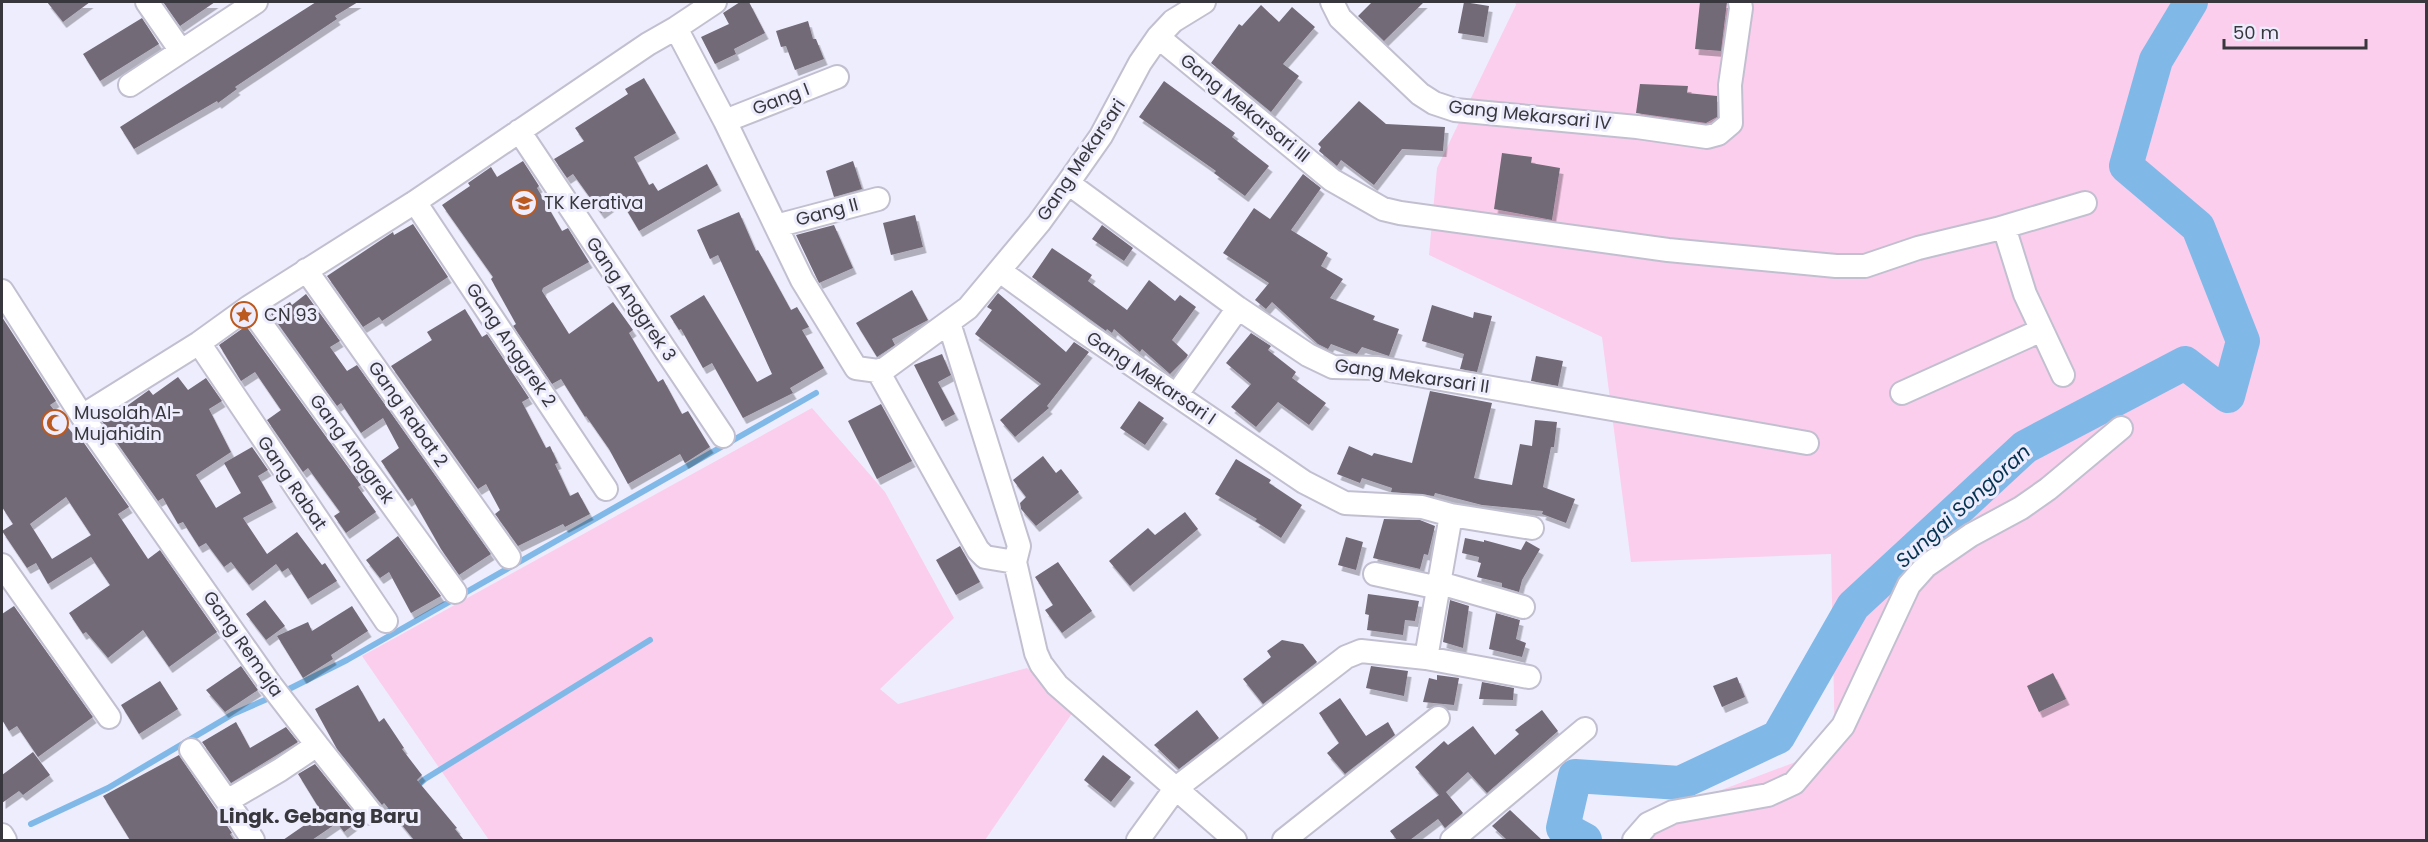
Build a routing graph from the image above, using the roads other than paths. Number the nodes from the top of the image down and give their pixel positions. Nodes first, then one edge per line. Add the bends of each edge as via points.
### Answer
1 (147, 2) edge
2 (256, 2) edge
3 (715, 2) edge
4 (1204, 2) edge
5 (1740, 2) edge
6 (1338, 3) edge
7 (676, 28) junction
8 (1158, 37) junction
9 (181, 51) junction
10 (837, 77) dead end
11 (130, 85) dead end
12 (725, 121) junction
13 (519, 131) junction
14 (1068, 183) junction
15 (879, 199) dead end
16 (415, 202) junction
17 (2085, 203) dead end
18 (776, 226) junction
19 (2004, 227) junction
20 (306, 270) junction
21 (1000, 272) junction
22 (2, 291) edge
23 (249, 307) junction
24 (1238, 308) junction
25 (952, 321) junction
26 (2042, 330) junction
27 (199, 344) junction
28 (878, 371) junction
29 (2064, 375) dead end
30 (1902, 393) dead end
31 (1177, 394) junction
32 (82, 416) junction
33 (2121, 428) dead end
34 (723, 436) dead end
35 (1807, 443) dead end
36 (606, 489) dead end
37 (1451, 515) junction
38 (1532, 528) dead end
39 (509, 557) dead end
40 (1015, 562) junction
41 (2, 565) edge
42 (1375, 574) dead end
43 (1439, 586) junction
44 (455, 592) dead end
45 (1523, 607) dead end
46 (386, 621) dead end
47 (1426, 658) junction
48 (1529, 677) dead end
49 (109, 717) dead end
50 (1438, 718) dead end
51 (1585, 729) dead end
52 (317, 745) junction
53 (191, 750) dead end
54 (1174, 789) junction
55 (227, 801) junction
56 (370, 813) dead end
57 (2, 835) edge
58 (5, 840) edge
59 (253, 840) edge
60 (1138, 840) edge
61 (1235, 840) edge
62 (1284, 840) edge
63 (1452, 840) edge
64 (1635, 840) edge

1 - 9 street
2 - 9 street
3 - 7 street
4 - 8 street, Gang Mekarsari via 1173,21
5 - 6 street, Gang Mekarsari IV via 1730,85 1731,123 1707,138 1637,126 1455,110 1434,103 1340,18
7 - 12 street
7 - 13 street
8 - 14 street, Gang Mekarsari via 1101,136
8 - 19 street, Gang Mekarsari III via 1332,180 1383,209 1400,213 1668,250 1836,266 1865,266 1918,248
9 - 11 street
10 - 12 street, Gang I
12 - 18 street
13 - 16 street
13 - 34 street, Gang Anggrek 3
14 - 21 street, Gang Mekarsari
14 - 24 street, Gang Mekarsari II
15 - 18 street, Gang II
16 - 20 street
16 - 36 street, Gang Anggrek 2
17 - 19 street, Gang Mekarsari III
18 - 28 street via 802,280 847,356 856,368
19 - 26 street via 2025,294
20 - 23 street
20 - 39 street, Gang Rabat 2
21 - 25 street, Gang Mekarsari
21 - 31 street, Gang Mekarsari I
22 - 32 street, Gang Remaja
23 - 27 street
23 - 44 street, Gang Anggrek
24 - 31 street
24 - 35 street, Gang Mekarsari II via 1308,355 1333,366 1378,368
25 - 28 street, Gang Mekarsari
25 - 40 street via 1019,546
26 - 29 street
26 - 30 street
27 - 32 street
27 - 46 street, Gang Rabat
28 - 40 street via 978,550 985,557
31 - 37 street, Gang Mekarsari I via 1304,482 1345,503 1422,507
32 - 52 street, Gang Remaja
33 - 64 street via 2048,489 1926,566 1909,585 1843,726 1794,783 1768,795 1673,812 1648,824
37 - 38 street, Gang Mekarsari I
37 - 43 street
40 - 54 street via 1036,653 1047,674
41 - 49 street
42 - 43 street
43 - 45 street
43 - 47 street
47 - 48 street
47 - 54 street via 1360,651 1346,657
50 - 62 street
51 - 63 street
52 - 55 street
52 - 56 street, Gang Remaja
53 - 55 street
54 - 60 street
54 - 61 street
55 - 59 street
57 - 58 street

